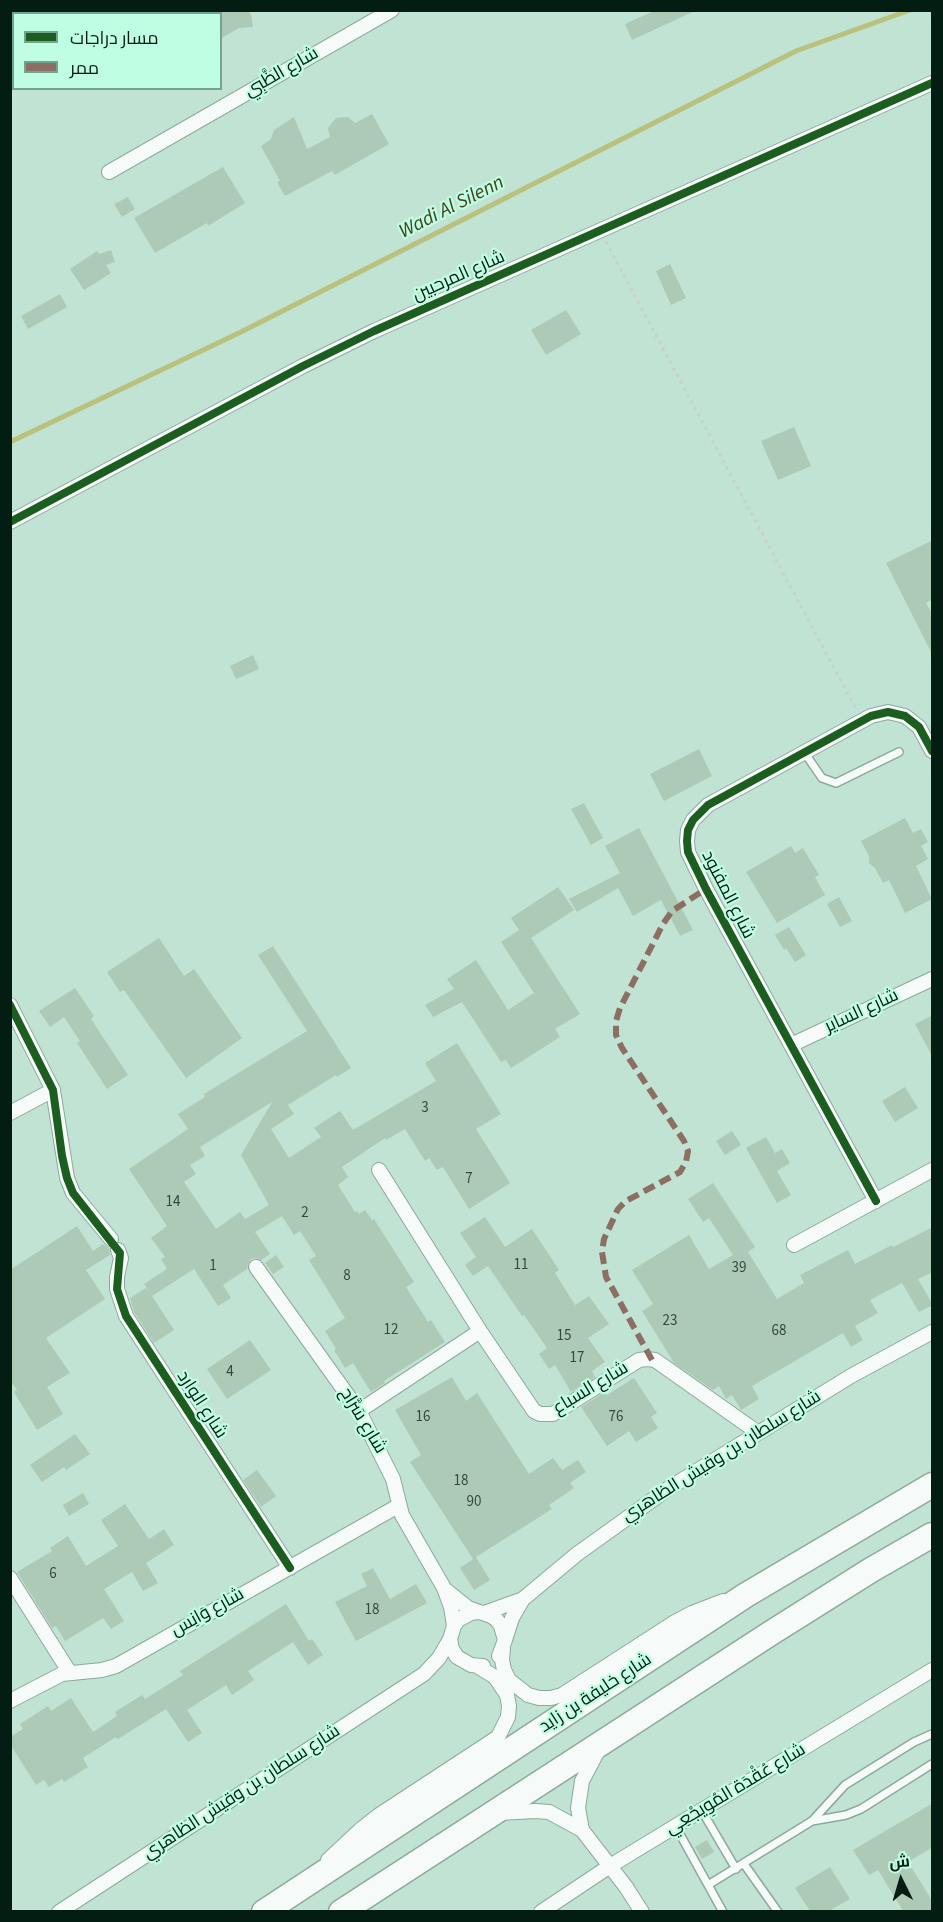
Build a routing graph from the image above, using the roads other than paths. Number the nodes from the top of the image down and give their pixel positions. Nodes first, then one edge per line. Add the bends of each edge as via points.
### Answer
1 (392, 10) edge
2 (933, 83) edge
3 (109, 172) dead end
4 (10, 522) edge
5 (933, 751) edge
6 (804, 752) junction
7 (899, 752) dead end
8 (933, 980) edge
9 (10, 1005) edge
10 (790, 1045) junction
11 (52, 1090) junction
12 (10, 1113) edge
13 (379, 1170) dead end
14 (933, 1170) edge
15 (876, 1201) junction
16 (794, 1245) dead end
17 (256, 1266) dead end
18 (480, 1331) junction
19 (933, 1332) edge
20 (359, 1411) junction
21 (758, 1432) junction
22 (933, 1485) edge
23 (398, 1506) junction
24 (933, 1535) edge
25 (290, 1568) junction
26 (10, 1578) edge
27 (444, 1588) junction
28 (746, 1595) junction
29 (523, 1599) junction
30 (481, 1612) junction
31 (452, 1633) junction
32 (504, 1644) junction
33 (471, 1665) junction
34 (933, 1670) edge
35 (70, 1673) junction
36 (424, 1674) junction
37 (10, 1701) edge
38 (933, 1734) edge
39 (603, 1741) junction
40 (933, 1764) edge
41 (702, 1811) junction
42 (491, 1813) junction
43 (813, 1821) junction
44 (676, 1827) junction
45 (582, 1830) junction
46 (744, 1864) junction
47 (610, 1866) junction
48 (735, 1869) junction
49 (310, 1882) junction
50 (708, 1885) junction
51 (59, 1911) edge
52 (264, 1911) edge
53 (341, 1911) edge
54 (541, 1911) edge
55 (642, 1911) edge
56 (723, 1911) edge
57 (778, 1911) edge

1 - 3 street, شارع الظَّبِي
2 - 4 street, شارع المرحبين via 374,331
5 - 6 street, شارع المفنود via 919,727 905,716 879,713
6 - 7 lane via 822,778 836,783
6 - 10 street, شارع المفنود via 708,805 693,820 687,841 688,852 706,889
8 - 10 street, شارع الساير
9 - 11 street
10 - 15 street, شارع المفنود
11 - 12 street
11 - 25 street, شارع الوارد via 73,1193 121,1258 117,1289 126,1316
13 - 18 street, شارع السباع
14 - 15 street
15 - 16 street
17 - 20 street, شارع سَرَّاح
18 - 20 street
18 - 21 street, شارع السباع via 530,1406 540,1414 553,1414 639,1360 647,1359 663,1365
19 - 21 street, شارع سلطان بن وقيش الظاهري
20 - 23 street, شارع سَرَّاح via 393,1479
21 - 29 street, شارع سلطان بن وقيش الظاهري via 638,1509
22 - 28 highway, شارع خليفة بن زايد
23 - 25 street, شارع وَانِس
23 - 27 street, شارع سَرَّاح
24 - 39 highway via 821,1601
25 - 35 street, شارع وَانِس via 116,1666
26 - 35 street
27 - 30 street, شارع سَرَّاح via 459,1602
27 - 31 street, شارع سَرَّاح via 451,1607
28 - 32 street via 692,1613 562,1695 551,1698 528,1695 509,1680 502,1660
28 - 49 highway, شارع خليفة بن زايد
29 - 30 street, شارع سلطان بن وقيش الظاهري
29 - 32 street, شارع سلطان بن وقيش الظاهري
30 - 31 street via 464,1616
30 - 32 street via 497,1620
31 - 33 street via 452,1649
31 - 36 street, شارع سلطان بن وقيش الظاهري via 439,1658
32 - 33 street via 493,1662
33 - 36 street, شارع سلطان بن وقيش الظاهري via 444,1667
33 - 49 street via 495,1677 507,1695 508,1717 498,1737 360,1830
34 - 41 street, شارع عُقْدَة المُوِيجْعِي
35 - 37 street, شارع وَانِس via 53,1677
36 - 51 street, شارع سلطان بن وقيش الظاهري
38 - 43 lane via 845,1785
39 - 42 highway
39 - 45 street via 582,1781 578,1808
40 - 43 lane via 861,1809
41 - 44 street, شارع عُقْدَة المُوِيجْعِي
41 - 48 lane
42 - 45 street via 549,1812
42 - 53 highway
43 - 46 lane
44 - 47 street, شارع عُقْدَة المُوِيجْعِي
44 - 50 lane
45 - 47 street
46 - 48 lane
46 - 57 lane
47 - 54 street, شارع عُقْدَة المُوِيجْعِي
47 - 55 street
48 - 50 lane
49 - 52 highway, شارع خليفة بن زايد
50 - 56 lane

